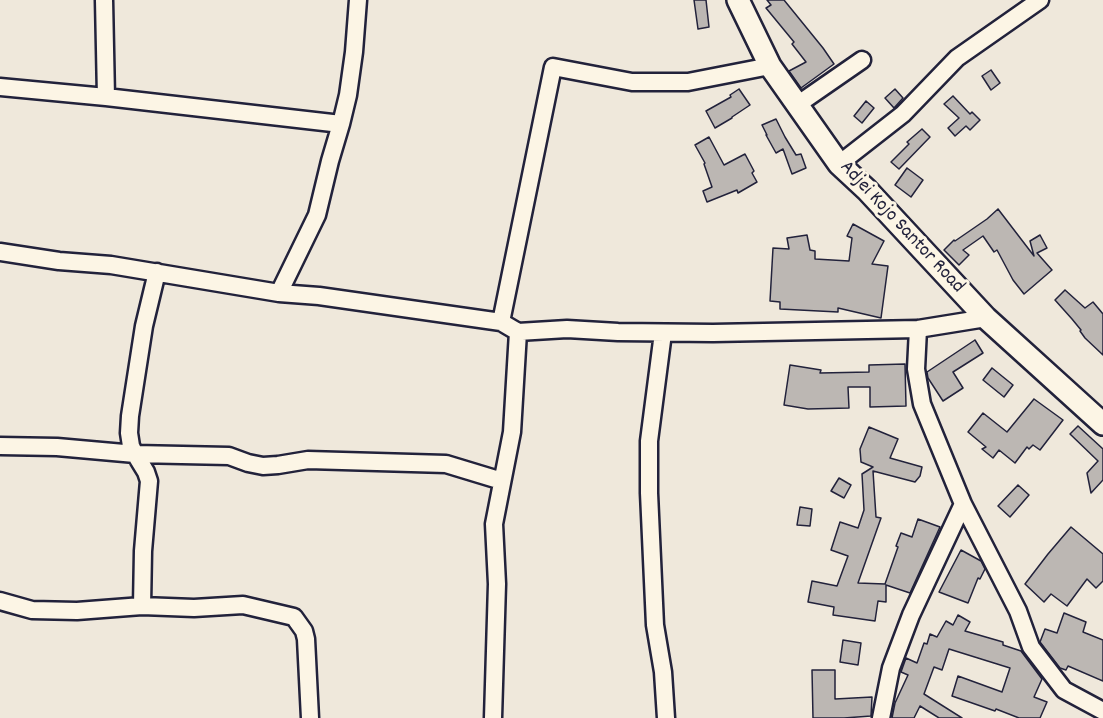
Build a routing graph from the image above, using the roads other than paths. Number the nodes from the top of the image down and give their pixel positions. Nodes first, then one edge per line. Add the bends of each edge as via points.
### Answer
1 (104, 0) edge
2 (358, 0) edge
3 (738, 0) edge
4 (1040, 0) edge
5 (862, 60) dead end
6 (770, 66) junction
7 (0, 87) edge
8 (106, 97) junction
9 (797, 105) junction
10 (341, 124) junction
11 (839, 164) junction
12 (0, 252) edge
13 (157, 272) junction
14 (279, 293) junction
15 (986, 318) junction
16 (501, 322) junction
17 (918, 329) junction
18 (518, 332) junction
19 (663, 333) junction
20 (1103, 424) edge
21 (0, 446) edge
22 (135, 454) junction
23 (502, 481) junction
24 (963, 504) junction
25 (0, 601) edge
26 (142, 606) junction
27 (1103, 711) edge
28 (310, 718) edge
29 (493, 718) edge
30 (666, 718) edge
31 (881, 718) edge

1 - 8 street
2 - 10 street via 354,52
3 - 6 street, Adjei Kojo Santor Road
4 - 11 street via 957,58 903,114
5 - 9 street
6 - 9 street, Adjei Kojo Santor Road
6 - 16 street via 688,82 632,82 554,67
7 - 8 street
8 - 10 street
9 - 11 street, Adjei Kojo Santor Road
10 - 14 street via 316,215
11 - 15 street, Adjei Kojo Santor Road
12 - 13 street
13 - 14 street
13 - 22 street via 130,416 129,434
14 - 16 street
15 - 17 street
15 - 20 street, Adjei Kojo Santor Road
16 - 18 street
17 - 19 street
17 - 24 street via 916,369 922,404
18 - 19 street via 567,329
18 - 23 street via 512,432
19 - 30 street via 649,441 649,493 655,625
21 - 22 street
22 - 23 street via 229,456 263,466 309,460 446,464
22 - 26 street via 149,482
23 - 29 street via 494,524 497,584
24 - 27 street via 1018,611 1031,647 1064,690
24 - 31 street via 907,626 891,668
25 - 26 street via 32,610
26 - 28 street via 243,605 294,617 306,639

